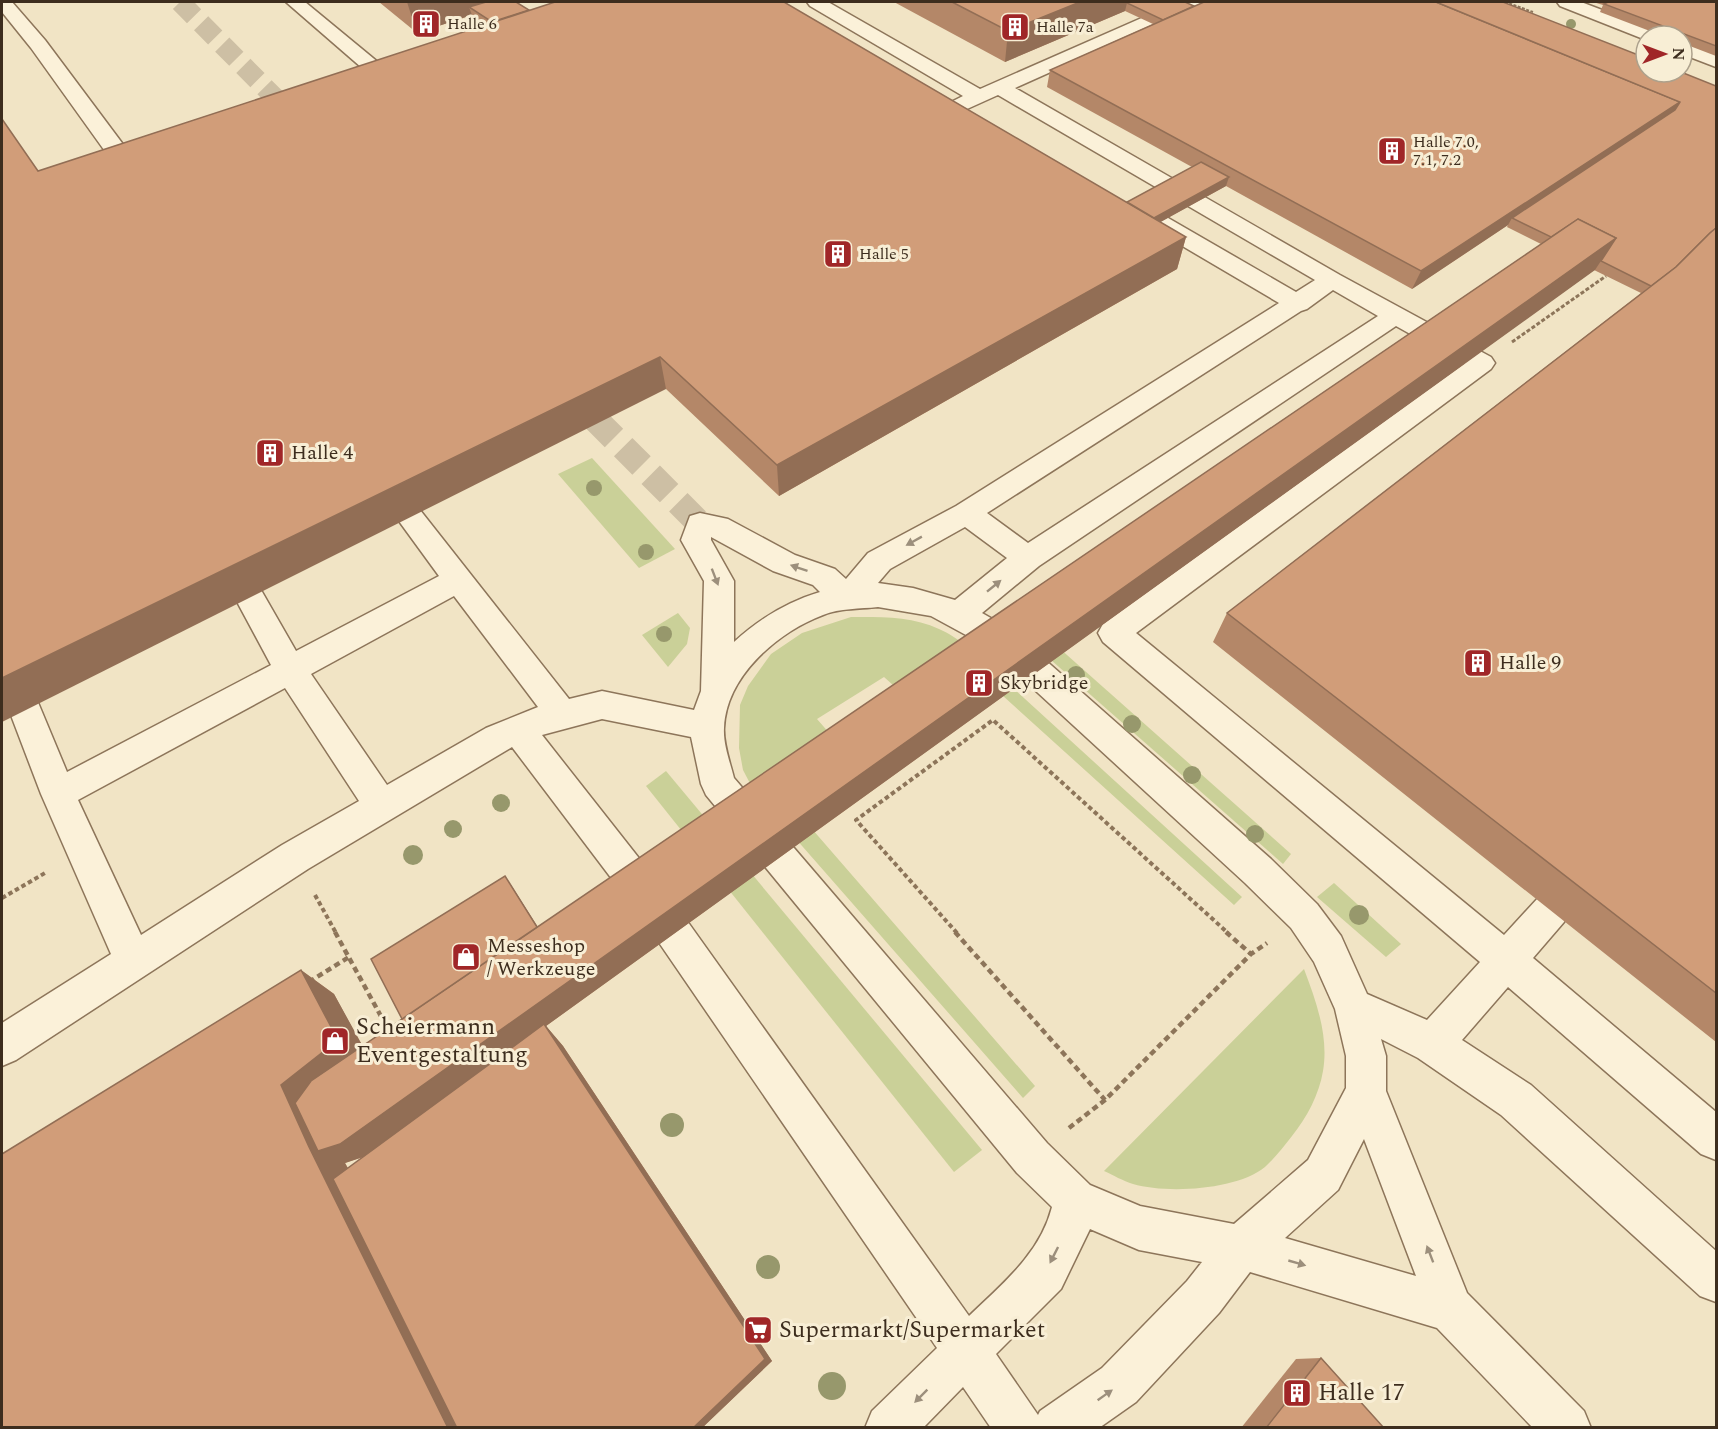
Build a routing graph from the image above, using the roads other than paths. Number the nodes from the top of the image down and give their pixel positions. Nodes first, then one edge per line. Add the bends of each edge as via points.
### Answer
1 (3, 2) edge
2 (295, 2) edge
3 (816, 2) edge
4 (1192, 2) edge
5 (1566, 2) edge
6 (1634, 29) edge
7 (1694, 52) edge
8 (421, 55) edge
9 (1716, 61) edge
10 (376, 70) junction
11 (355, 77) edge
12 (989, 93) junction
13 (981, 118) edge
14 (171, 139) edge
15 (1125, 203) edge
16 (1332, 280) junction
17 (1298, 304) junction
18 (1396, 315) junction
19 (966, 513) junction
20 (410, 517) edge
21 (1028, 558) junction
22 (458, 580) junction
23 (250, 598) edge
24 (847, 599) junction
25 (959, 614) junction
26 (290, 669) junction
27 (717, 691) junction
28 (25, 710) edge
29 (562, 714) junction
30 (706, 727) junction
31 (518, 730) junction
32 (58, 794) junction
33 (381, 806) junction
34 (1551, 910) edge
35 (1507, 960) junction
36 (134, 961) junction
37 (1354, 1009) junction
38 (1432, 1044) junction
39 (2, 1046) edge
40 (1366, 1090) junction
41 (1716, 1139) edge
42 (1075, 1200) junction
43 (1241, 1247) junction
44 (1716, 1280) edge
45 (1451, 1309) junction
46 (965, 1352) junction
47 (889, 1428) edge
48 (1020, 1428) edge
49 (1057, 1428) edge
50 (1567, 1428) edge

1 - 14 lane via 120,156
2 - 10 lane
3 - 12 lane
4 - 12 lane
5 - 6 lane
7 - 9 lane
8 - 10 lane
10 - 11 lane
12 - 13 lane via 960,105
12 - 16 lane
15 - 17 lane
16 - 17 lane
16 - 18 lane
17 - 19 lane
18 - 21 lane
18 - 35 lane via 1482,363 1114,633
19 - 21 lane
19 -> 24 lane via 879,561
20 - 22 lane
25 -> 21 lane
22 - 26 lane
22 - 29 lane
23 - 26 lane
24 - 25 lane via 878,595 912,598
24 - 27 lane via 817,604 771,627 739,657
24 -> 27 lane via 824,577 784,563 718,527 700,525 696,540 719,581
25 - 37 lane via 999,638 1304,916 1328,949
26 - 32 lane
26 - 33 lane
27 - 30 lane
28 - 32 lane
29 - 30 lane via 602,705
29 - 31 lane
30 - 42 lane via 718,784 1032,1158
31 - 33 lane
31 - 46 lane via 662,916
32 - 36 lane
33 - 36 lane
34 - 35 lane
35 - 38 lane
35 - 41 lane
36 - 39 lane
37 - 38 lane
37 - 40 lane via 1366,1056
38 - 44 lane via 1516,1100
40 - 43 lane via 1323,1174
45 -> 40 lane
42 - 43 lane via 1139,1228
42 -> 46 lane via 1069,1226 1044,1274
43 -> 45 lane
49 -> 43 lane via 1119,1385 1203,1297
45 - 50 lane
46 -> 47 lane
46 - 48 lane

